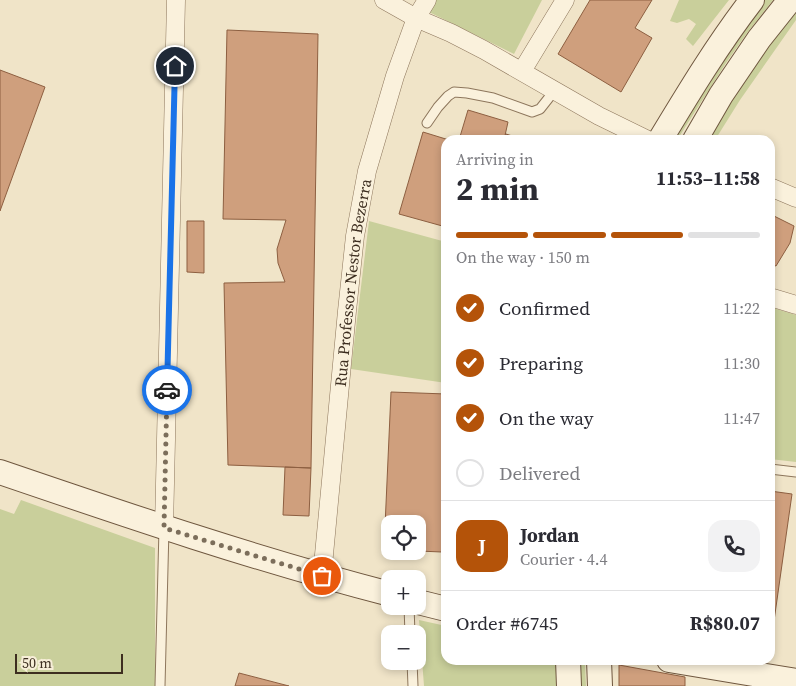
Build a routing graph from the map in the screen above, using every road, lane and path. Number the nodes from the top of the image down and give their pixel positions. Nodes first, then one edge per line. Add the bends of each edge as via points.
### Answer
1 (176, 0) edge
2 (384, 0) edge
3 (427, 0) edge
4 (565, 0) edge
5 (752, 0) edge
6 (790, 0) edge
7 (416, 18) junction
8 (522, 71) junction
9 (555, 90) junction
10 (427, 123) dead end
11 (638, 135) edge
12 (663, 135) edge
13 (698, 135) edge
14 (775, 190) edge
15 (796, 198) edge
16 (775, 298) edge
17 (794, 300) edge
18 (775, 470) edge
19 (0, 472) edge
20 (796, 472) edge
21 (164, 528) junction
22 (322, 576) junction
23 (381, 592) edge
24 (426, 604) edge
25 (441, 608) edge
26 (568, 665) edge
27 (599, 665) edge
28 (699, 665) edge
29 (412, 670) edge
30 (796, 681) edge
31 (160, 686) edge
32 (413, 686) edge
33 (569, 686) edge
34 (600, 686) edge

1 - 21 street
2 - 7 street
3 - 7 street, Rua Professor Nestor Bezerra
4 - 8 street
5 - 12 street via 698,76
6 - 13 street via 759,39
7 - 8 street
7 - 22 street, Rua Professor Nestor Bezerra via 394,76 367,171 356,236
8 - 9 street
9 - 10 lane via 540,109 532,112 493,98 454,92
9 - 11 street
14 - 15 street
16 - 17 street
18 - 20 lane
19 - 21 street
21 - 22 street
21 - 31 lane
22 - 23 street
24 - 25 street
26 - 33 street
27 - 34 street
28 - 30 street
29 - 32 lane

